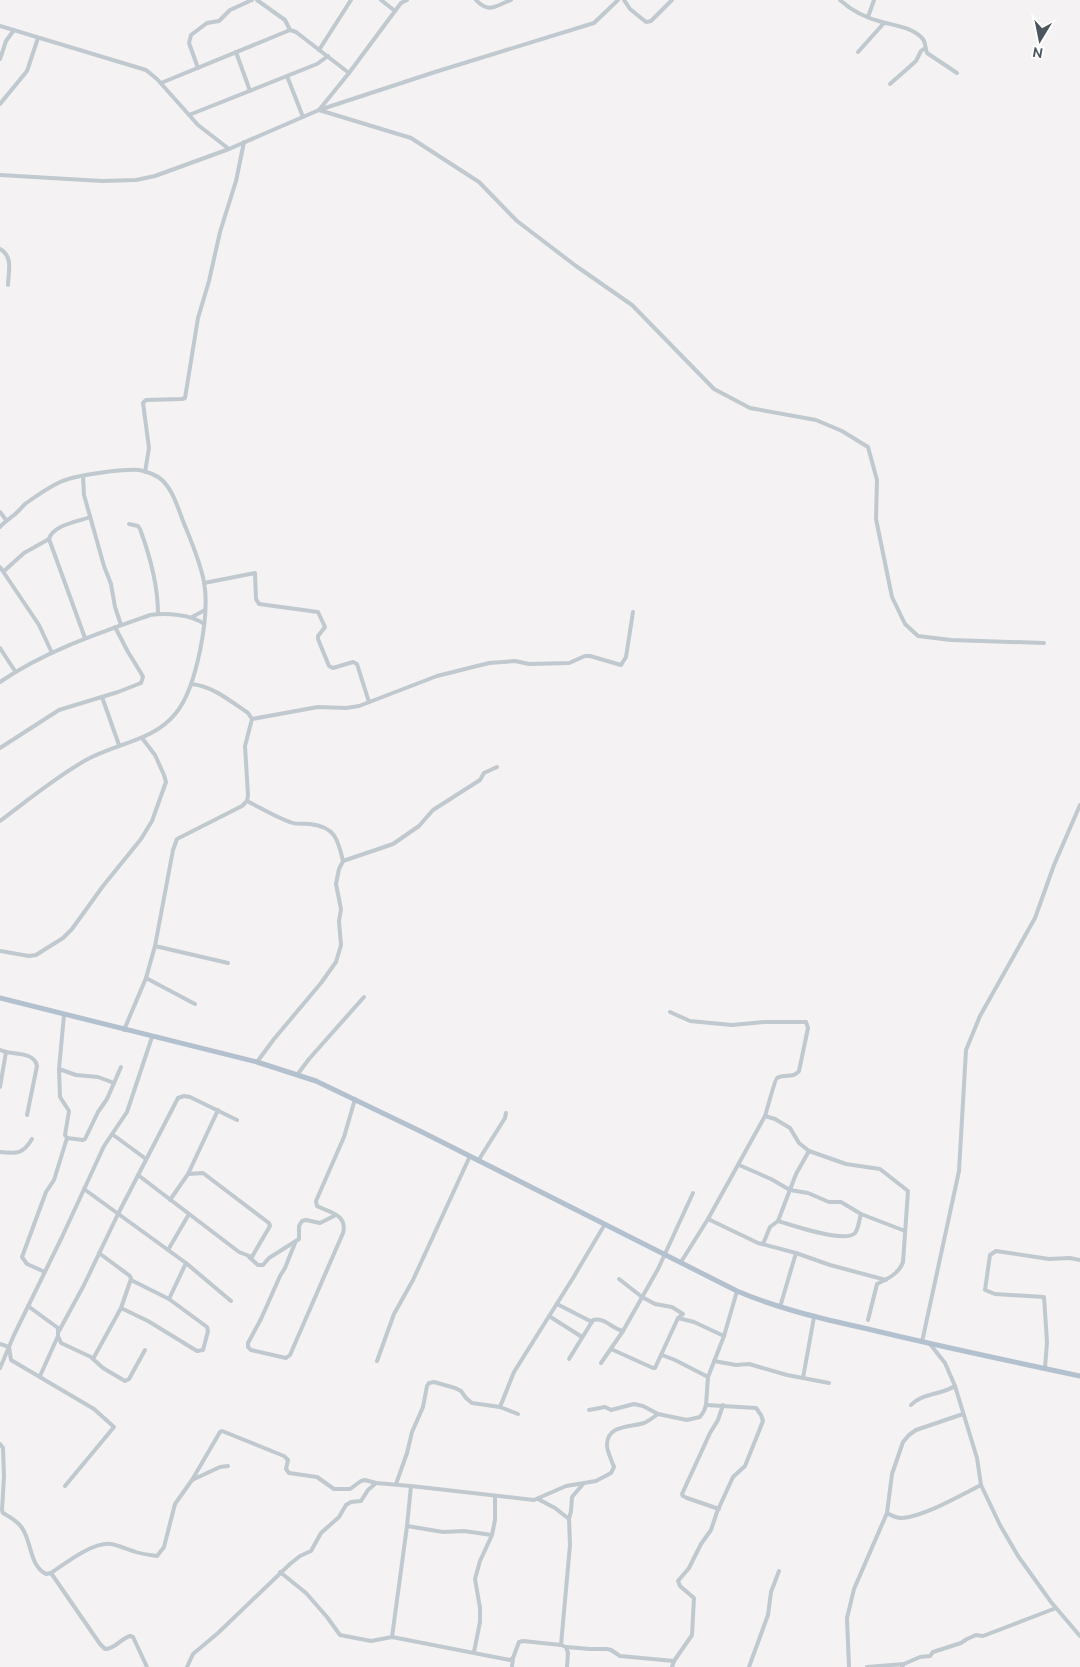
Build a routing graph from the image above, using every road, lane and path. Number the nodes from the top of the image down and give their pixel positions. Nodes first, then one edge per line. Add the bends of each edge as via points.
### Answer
1 (252, 0) edge
2 (258, 0) edge
3 (352, 0) edge
4 (381, 0) edge
5 (407, 0) edge
6 (476, 0) edge
7 (511, 0) edge
8 (618, 0) edge
9 (624, 0) edge
10 (672, 0) edge
11 (840, 0) edge
12 (874, 0) edge
13 (394, 11) junction
14 (868, 17) junction
15 (884, 23) junction
16 (0, 26) edge
17 (14, 30) junction
18 (290, 30) junction
19 (38, 38) junction
20 (925, 48) junction
21 (319, 50) junction
22 (236, 52) junction
23 (858, 52) dead end
24 (328, 56) junction
25 (0, 59) edge
26 (198, 68) junction
27 (349, 73) junction
28 (957, 73) dead end
29 (287, 76) junction
30 (161, 84) junction
31 (890, 84) dead end
32 (250, 91) junction
33 (0, 104) edge
34 (318, 110) junction
35 (189, 115) junction
36 (303, 117) junction
37 (244, 142) junction
38 (229, 149) junction
39 (0, 175) edge
40 (0, 249) edge
41 (8, 285) dead end
42 (146, 472) junction
43 (83, 476) junction
44 (0, 512) edge
45 (90, 517) junction
46 (6, 520) junction
47 (129, 524) dead end
48 (0, 527) edge
49 (49, 539) junction
50 (0, 567) edge
51 (4, 571) junction
52 (204, 583) junction
53 (205, 610) junction
54 (633, 612) dead end
55 (158, 614) junction
56 (192, 617) junction
57 (204, 624) junction
58 (121, 625) junction
59 (115, 627) junction
60 (85, 638) junction
61 (1044, 643) dead end
62 (0, 648) edge
63 (52, 654) junction
64 (15, 671) junction
65 (0, 682) edge
66 (190, 684) junction
67 (102, 697) junction
68 (369, 702) junction
69 (252, 719) junction
70 (142, 738) junction
71 (119, 745) junction
72 (0, 748) edge
73 (497, 767) dead end
74 (247, 801) junction
75 (1080, 805) edge
76 (0, 821) edge
77 (343, 861) junction
78 (155, 946) junction
79 (0, 952) edge
80 (228, 963) dead end
81 (146, 978) junction
82 (364, 997) dead end
83 (0, 998) edge
84 (195, 1004) dead end
85 (670, 1012) dead end
86 (64, 1015) junction
87 (124, 1030) junction
88 (152, 1037) junction
89 (0, 1050) edge
90 (6, 1052) junction
91 (257, 1062) junction
92 (122, 1068) dead end
93 (59, 1069) junction
94 (297, 1075) junction
95 (114, 1083) junction
96 (0, 1087) edge
97 (355, 1099) junction
98 (218, 1110) junction
99 (506, 1113) dead end
100 (27, 1115) dead end
101 (765, 1116) junction
102 (237, 1120) dead end
103 (112, 1134) junction
104 (67, 1138) junction
105 (32, 1139) dead end
106 (809, 1151) junction
107 (0, 1152) edge
108 (470, 1156) junction
109 (146, 1159) junction
110 (478, 1160) junction
111 (192, 1164) junction
112 (738, 1165) junction
113 (204, 1173) junction
114 (188, 1174) junction
115 (138, 1175) junction
116 (84, 1189) junction
117 (790, 1190) junction
118 (693, 1193) dead end
119 (170, 1200) junction
120 (118, 1214) junction
121 (188, 1214) junction
122 (336, 1214) junction
123 (861, 1214) junction
124 (708, 1219) junction
125 (778, 1222) junction
126 (604, 1224) junction
127 (905, 1231) junction
128 (295, 1243) junction
129 (763, 1244) junction
130 (168, 1250) junction
131 (99, 1253) junction
132 (796, 1253) junction
133 (664, 1254) junction
134 (250, 1257) junction
135 (1080, 1260) edge
136 (681, 1262) junction
137 (186, 1263) junction
138 (45, 1272) junction
139 (619, 1279) dead end
140 (131, 1280) junction
141 (886, 1280) junction
142 (737, 1291) junction
143 (642, 1297) junction
144 (169, 1300) junction
145 (231, 1301) dead end
146 (557, 1304) junction
147 (28, 1306) junction
148 (780, 1307) junction
149 (120, 1308) junction
150 (549, 1316) junction
151 (814, 1317) junction
152 (678, 1318) junction
153 (868, 1320) dead end
154 (592, 1322) junction
155 (623, 1330) junction
156 (58, 1333) junction
157 (724, 1336) junction
158 (582, 1337) junction
159 (922, 1342) junction
160 (0, 1344) edge
161 (930, 1344) junction
162 (8, 1347) junction
163 (611, 1349) junction
164 (145, 1350) dead end
165 (660, 1357) junction
166 (93, 1359) junction
167 (569, 1359) dead end
168 (377, 1361) dead end
169 (714, 1361) junction
170 (602, 1363) dead end
171 (0, 1368) edge
172 (1045, 1368) junction
173 (40, 1376) junction
174 (1080, 1376) edge
175 (708, 1377) junction
176 (803, 1378) junction
177 (829, 1383) dead end
178 (955, 1386) junction
179 (706, 1404) junction
180 (723, 1405) junction
181 (911, 1405) dead end
182 (500, 1407) junction
183 (589, 1410) dead end
184 (518, 1414) dead end
185 (658, 1414) junction
186 (963, 1414) junction
187 (0, 1444) edge
188 (228, 1466) dead end
189 (192, 1480) junction
190 (376, 1483) junction
191 (396, 1484) junction
192 (583, 1484) junction
193 (981, 1485) junction
194 (65, 1486) dead end
195 (411, 1486) junction
196 (495, 1496) junction
197 (538, 1499) junction
198 (719, 1508) junction
199 (887, 1512) junction
200 (569, 1519) junction
201 (407, 1526) junction
202 (492, 1536) junction
203 (779, 1571) dead end
204 (280, 1572) junction
205 (51, 1573) junction
206 (1056, 1608) junction
207 (1080, 1636) edge
208 (392, 1637) junction
209 (561, 1645) junction
210 (566, 1647) junction
211 (474, 1652) junction
212 (513, 1658) junction
213 (674, 1661) junction
214 (903, 1665) edge
215 (147, 1667) edge
216 (187, 1667) edge
217 (512, 1667) edge
218 (567, 1667) edge
219 (672, 1667) edge
220 (748, 1667) edge
221 (848, 1667) edge
222 (867, 1667) edge

1 - 26 street via 230,10 219,21 207,23 190,34 189,43
2 - 18 street via 285,20
3 - 21 street
4 - 13 street
5 - 13 street
6 - 7 street via 488,9
8 - 34 street via 594,23
9 - 10 street via 646,22
11 - 14 street
12 - 14 street
13 - 27 street
14 - 15 street
15 - 20 street via 916,34 923,39
15 - 23 street
16 - 17 street
17 - 19 street
17 - 25 street
18 - 21 street
18 - 22 street
19 - 30 street via 146,70
19 - 33 street via 28,71
20 - 28 street via 927,53
20 - 31 street via 916,61
21 - 24 street
22 - 26 street
22 - 32 street
24 - 27 street
24 - 29 street
26 - 30 street
27 - 34 street
29 - 32 street
29 - 36 street
30 - 35 street
32 - 35 street
34 - 36 street
34 - 61 street via 411,138 478,182 517,221 632,305 714,389 750,408 816,420 868,447 877,480 876,519 892,597 905,624 918,636
35 - 38 street
36 - 37 street
37 - 38 street
37 - 42 street via 198,318 185,398 146,400 143,404 149,448
38 - 39 street via 136,180
40 - 41 street via 10,264
42 - 43 street via 129,470
42 - 52 street via 162,481 170,492 193,546
43 - 45 street
43 - 46 street via 49,488
44 - 46 street
45 - 49 street via 56,529
45 - 58 street
46 - 48 street
47 - 55 street via 138,526 148,551
49 - 51 street via 24,553
49 - 60 street
50 - 51 street
51 - 63 street via 39,625
52 - 53 street
52 - 68 street via 255,573 259,604 318,612 325,628 318,639 329,666 357,664
53 - 56 street
53 - 57 street
54 - 68 street via 626,657 621,665 590,656 570,663 489,663 436,676
55 - 56 street
55 - 58 street
56 - 57 street
57 - 66 street
58 - 59 street
59 - 60 street
59 - 67 street via 142,680 136,686
60 - 63 street
62 - 64 street
63 - 64 street
64 - 65 street
66 - 69 street via 216,692
66 - 70 street via 176,714
67 - 71 street
67 - 72 street via 58,710
68 - 69 street via 346,708 318,706
69 - 74 street via 245,746
70 - 71 street
70 - 79 street via 155,754 166,782 152,821 141,839 63,938 36,955
71 - 76 street via 92,756
73 - 77 street via 433,810 419,826 393,844
74 - 77 street via 291,823 323,826 338,840
74 - 78 street via 178,839 173,850
75 - 159 street via 1035,918 980,1016 966,1050 959,1171
77 - 91 street via 336,884 341,909 341,945 336,962
78 - 80 street
78 - 81 street
81 - 84 street
81 - 87 street
82 - 94 street
83 - 86 main road
85 - 101 street via 690,1021 732,1025 806,1022 808,1028 799,1071 794,1076 775,1079
86 - 87 main road
86 - 93 street
87 - 88 main road
88 - 91 main road
88 - 103 street via 127,1112
89 - 90 street
90 - 96 street
90 - 100 street via 33,1057 36,1062
91 - 94 main road
92 - 95 street
93 - 95 street
93 - 104 street via 60,1097 69,1111
94 - 97 main road
95 - 104 street via 85,1139
97 - 108 main road
97 - 122 street via 344,1137 316,1201 317,1206
98 - 102 street
98 - 109 street via 190,1097 178,1098
98 - 111 street
99 - 110 street
101 - 106 street via 790,1128 799,1143
101 - 112 street
103 - 109 street
103 - 116 street
104 - 138 street via 54,1180 22,1252 23,1261
105 - 107 street via 20,1152
106 - 117 street
106 - 127 street via 846,1164 880,1169 906,1188
108 - 110 main road
108 - 168 street via 394,1314
109 - 115 street
110 - 126 main road
111 - 113 street
111 - 114 street
112 - 117 street
112 - 124 street
113 - 114 street
113 - 134 street via 270,1224
114 - 119 street
115 - 119 street
115 - 120 street
116 - 120 street
116 - 138 street
117 - 123 street via 829,1202 841,1202
117 - 125 street
118 - 133 street
119 - 121 street
120 - 130 street
120 - 131 street
121 - 130 street
121 - 134 street
122 - 128 street via 320,1223 302,1222 299,1239
122 - 128 street via 343,1225 343,1233 290,1355 286,1358 251,1350 248,1343
123 - 125 street via 858,1229 844,1238
123 - 127 street
124 - 129 street
124 - 136 street
125 - 129 street via 770,1227
126 - 133 main road
126 - 146 street
127 - 141 street via 902,1266
128 - 134 street via 262,1266
129 - 132 street
130 - 137 street
131 - 140 street
131 - 156 street
132 - 141 street
132 - 148 street
133 - 136 main road
133 - 143 street
135 - 172 street via 996,1252 990,1255 985,1290 995,1294 1044,1297
136 - 142 main road
137 - 144 street
137 - 145 street
138 - 147 street
139 - 143 street
140 - 144 street
140 - 149 street
141 - 153 street via 877,1284
142 - 148 main road
142 - 157 street
143 - 152 street via 654,1304 672,1307 683,1314
143 - 155 street
144 - 149 street via 208,1327 203,1350 197,1351
146 - 150 street
146 - 154 street
147 - 156 street via 58,1328
147 - 162 street
148 - 151 main road
149 - 166 street
150 - 158 street
150 - 182 street via 514,1372
151 - 159 main road
151 - 176 street
152 - 157 street
152 - 165 street
154 - 155 street via 602,1319
154 - 158 street
155 - 163 street
156 - 166 street via 59,1341 64,1345
156 - 173 street
157 - 169 street
158 - 167 street
159 - 161 main road
160 - 162 street
161 - 172 main road
161 - 178 street via 945,1363
162 - 171 street
162 - 173 street via 11,1360
163 - 165 street via 653,1368
163 - 170 street
164 - 166 street via 127,1381
165 - 175 street via 668,1356
169 - 175 street
169 - 176 street via 736,1366 749,1364
172 - 174 main road
173 - 194 street via 114,1426
175 - 179 street
176 - 177 street
178 - 181 street via 948,1391 917,1398
178 - 186 street
179 - 180 street
179 - 185 street via 700,1417 694,1419
180 - 198 street via 682,1494
180 - 198 street via 756,1408 763,1421 745,1466 733,1477
182 - 184 street
182 - 191 street via 472,1403 455,1388 429,1383
183 - 185 street via 605,1407 611,1410 634,1404
185 - 192 street via 643,1423 627,1425 612,1433 607,1445 613,1470 596,1481
186 - 193 street via 977,1458
186 - 199 street via 916,1430 903,1442 892,1474
187 - 205 street via 3,1448 3,1513 21,1526 37,1567 46,1574
188 - 189 street
189 - 190 street via 222,1431 284,1456 288,1460 286,1469 289,1473 317,1477 334,1489 350,1489 361,1481
189 - 205 street via 175,1504 164,1547 157,1556 106,1544 80,1554
190 - 191 street
190 - 204 street via 361,1501 346,1505 339,1517 321,1533 311,1551
191 - 195 street
192 - 197 street via 566,1486
192 - 200 street via 572,1497
193 - 199 street via 909,1517 894,1517
193 - 206 street via 1018,1556
195 - 196 street
195 - 201 street
196 - 197 street
196 - 202 street
197 - 200 street
198 - 213 street via 711,1530 678,1581 694,1598 693,1629
199 - 221 street via 854,1589 846,1618
200 - 209 street via 570,1545
201 - 202 street
201 - 208 street
202 - 211 street via 475,1579 480,1622
203 - 220 street via 771,1592 768,1615
204 - 208 street via 306,1593 340,1635 365,1641
204 - 216 street via 193,1654
205 - 215 street via 105,1649 124,1638 133,1637
206 - 207 street
206 - 214 street via 983,1636 976,1635
208 - 211 street
209 - 210 street
209 - 212 street via 519,1642
210 - 213 street via 607,1649 620,1656
210 - 218 street
211 - 212 street
212 - 217 street
213 - 219 street
214 - 222 street

